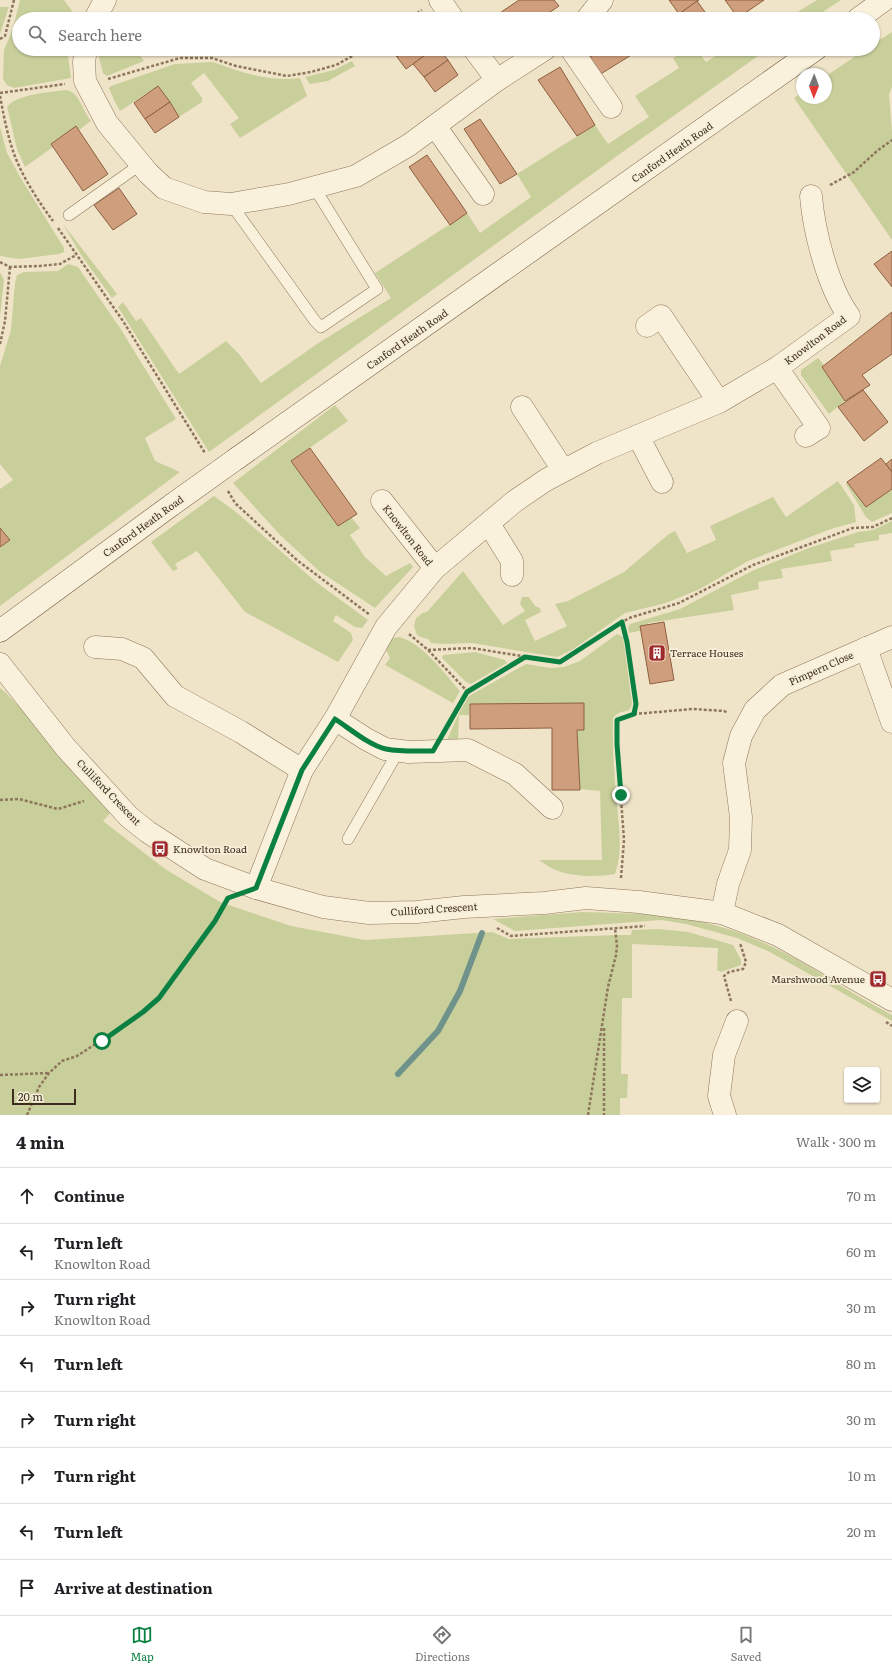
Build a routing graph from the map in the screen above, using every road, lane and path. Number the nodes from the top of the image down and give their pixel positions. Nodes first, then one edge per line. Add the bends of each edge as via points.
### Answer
1 (14, 0) edge
2 (105, 0) edge
3 (440, 0) edge
4 (602, 0) edge
5 (884, 0) edge
6 (99, 12) edge
7 (448, 12) edge
8 (593, 12) edge
9 (868, 12) edge
10 (0, 39) edge
11 (85, 56) edge
12 (352, 56) edge
13 (479, 56) edge
14 (534, 56) edge
15 (576, 56) edge
16 (806, 56) edge
17 (496, 80) junction
18 (85, 81) junction
19 (0, 94) edge
20 (611, 107) dead end
21 (435, 126) junction
22 (892, 140) edge
23 (141, 164) junction
24 (314, 187) junction
25 (484, 194) dead end
26 (811, 196) joint
27 (231, 204) junction
28 (69, 215) dead end
29 (76, 255) junction
30 (0, 262) edge
31 (10, 267) junction
32 (647, 326) dead end
33 (0, 344) edge
34 (777, 368) junction
35 (720, 402) junction
36 (522, 407) dead end
37 (638, 436) junction
38 (806, 436) dead end
39 (205, 453) dead end
40 (563, 470) junction
41 (662, 482) dead end
42 (227, 490) dead end
43 (382, 501) dead end
44 (892, 518) edge
45 (489, 524) junction
46 (435, 568) junction
47 (512, 575) dead end
48 (622, 622) junction
49 (389, 623) junction
50 (0, 631) edge
51 (892, 637) edge
52 (95, 647) dead end
53 (866, 648) junction
54 (428, 650) junction
55 (525, 657) junction
56 (0, 664) edge
57 (467, 692) junction
58 (634, 714) junction
59 (335, 719) junction
60 (748, 722) junction
61 (892, 722) edge
62 (399, 750) junction
63 (433, 751) junction
64 (302, 770) junction
65 (0, 800) edge
66 (89, 800) dead end
67 (552, 808) dead end
68 (348, 839) dead end
69 (621, 878) dead end
70 (256, 888) junction
71 (722, 913) junction
72 (615, 928) dead end
73 (740, 942) dead end
74 (892, 1000) edge
75 (604, 1020) junction
76 (736, 1021) joint
77 (49, 1073) junction
78 (0, 1075) edge
79 (27, 1115) edge
80 (588, 1115) edge
81 (604, 1115) edge
82 (725, 1115) edge

1 - 10 path via 5,36
2 - 6 street
3 - 7 street
4 - 8 street
5 - 9 street
11 - 18 street
12 - 18 path via 336,65 287,76 236,66 212,58 180,58 108,79
13 - 17 street
14 - 17 street
15 - 20 street
16 - 50 street, Canford Heath Road, bridge via 236,459
17 - 21 street
18 - 19 path
18 - 23 street via 107,123
19 - 29 path via 16,160 42,206
21 - 24 street via 409,145 356,176
21 - 25 street
22 - 26 path via 854,172
23 - 27 street via 164,188 204,202
23 - 28 lane
24 - 27 street
24 - 27 lane via 377,289 322,326 315,321
26 - 34 street, Knowlton Road via 824,263 841,305 849,316
29 - 31 path via 60,264
29 - 39 path via 123,321
30 - 31 path
31 - 33 path
32 - 35 street via 661,316
34 - 35 street, Knowlton Road
34 - 38 street, Knowlton Road via 819,428
35 - 37 street, Knowlton Road
36 - 40 street
37 - 40 street, Knowlton Road
37 - 41 street
40 - 45 street, Knowlton Road via 515,501
42 - 49 path via 236,503 298,561
43 - 46 street, Knowlton Road
44 - 48 path via 873,527 853,528 753,565 679,603
45 - 46 street, Knowlton Road
45 - 47 street via 512,560
46 - 49 street, Knowlton Road
48 - 55 path via 560,662
48 - 58 path via 636,704
49 - 54 path
49 - 59 street, Knowlton Road
51 - 53 street, Pimpern Close
52 - 64 street via 122,649 143,658 175,696 241,732
53 - 60 street, Pimpern Close via 782,685 755,710
53 - 61 street, Pimpern Close
54 - 55 path via 471,648
54 - 57 path
55 - 57 path
56 - 70 street, Culliford Crescent via 66,748 129,817 205,869
57 - 63 path
58 - 60 path via 693,709 724,711
58 - 69 path via 617,720 624,840
59 - 62 street via 385,749
59 - 64 street, Knowlton Road
60 - 71 street, Pimpern Close via 741,736 734,763 741,817 740,850 728,884
62 - 63 street
62 - 68 lane
63 - 67 street via 468,750 515,774
64 - 70 street, Knowlton Road
65 - 66 path via 19,799 58,809
70 - 71 street, Culliford Crescent via 323,907 369,913 417,912 586,898
70 - 77 path via 228,898 215,921 159,998 143,1012 83,1052 62,1062
71 - 74 street, Culliford Crescent via 778,935
72 - 75 path via 616,956 608,987
73 - 76 path via 746,962 743,969 729,972 724,976
75 - 80 path
75 - 81 path
76 - 82 street via 724,1055 719,1096
77 - 78 path
77 - 79 path via 39,1087

